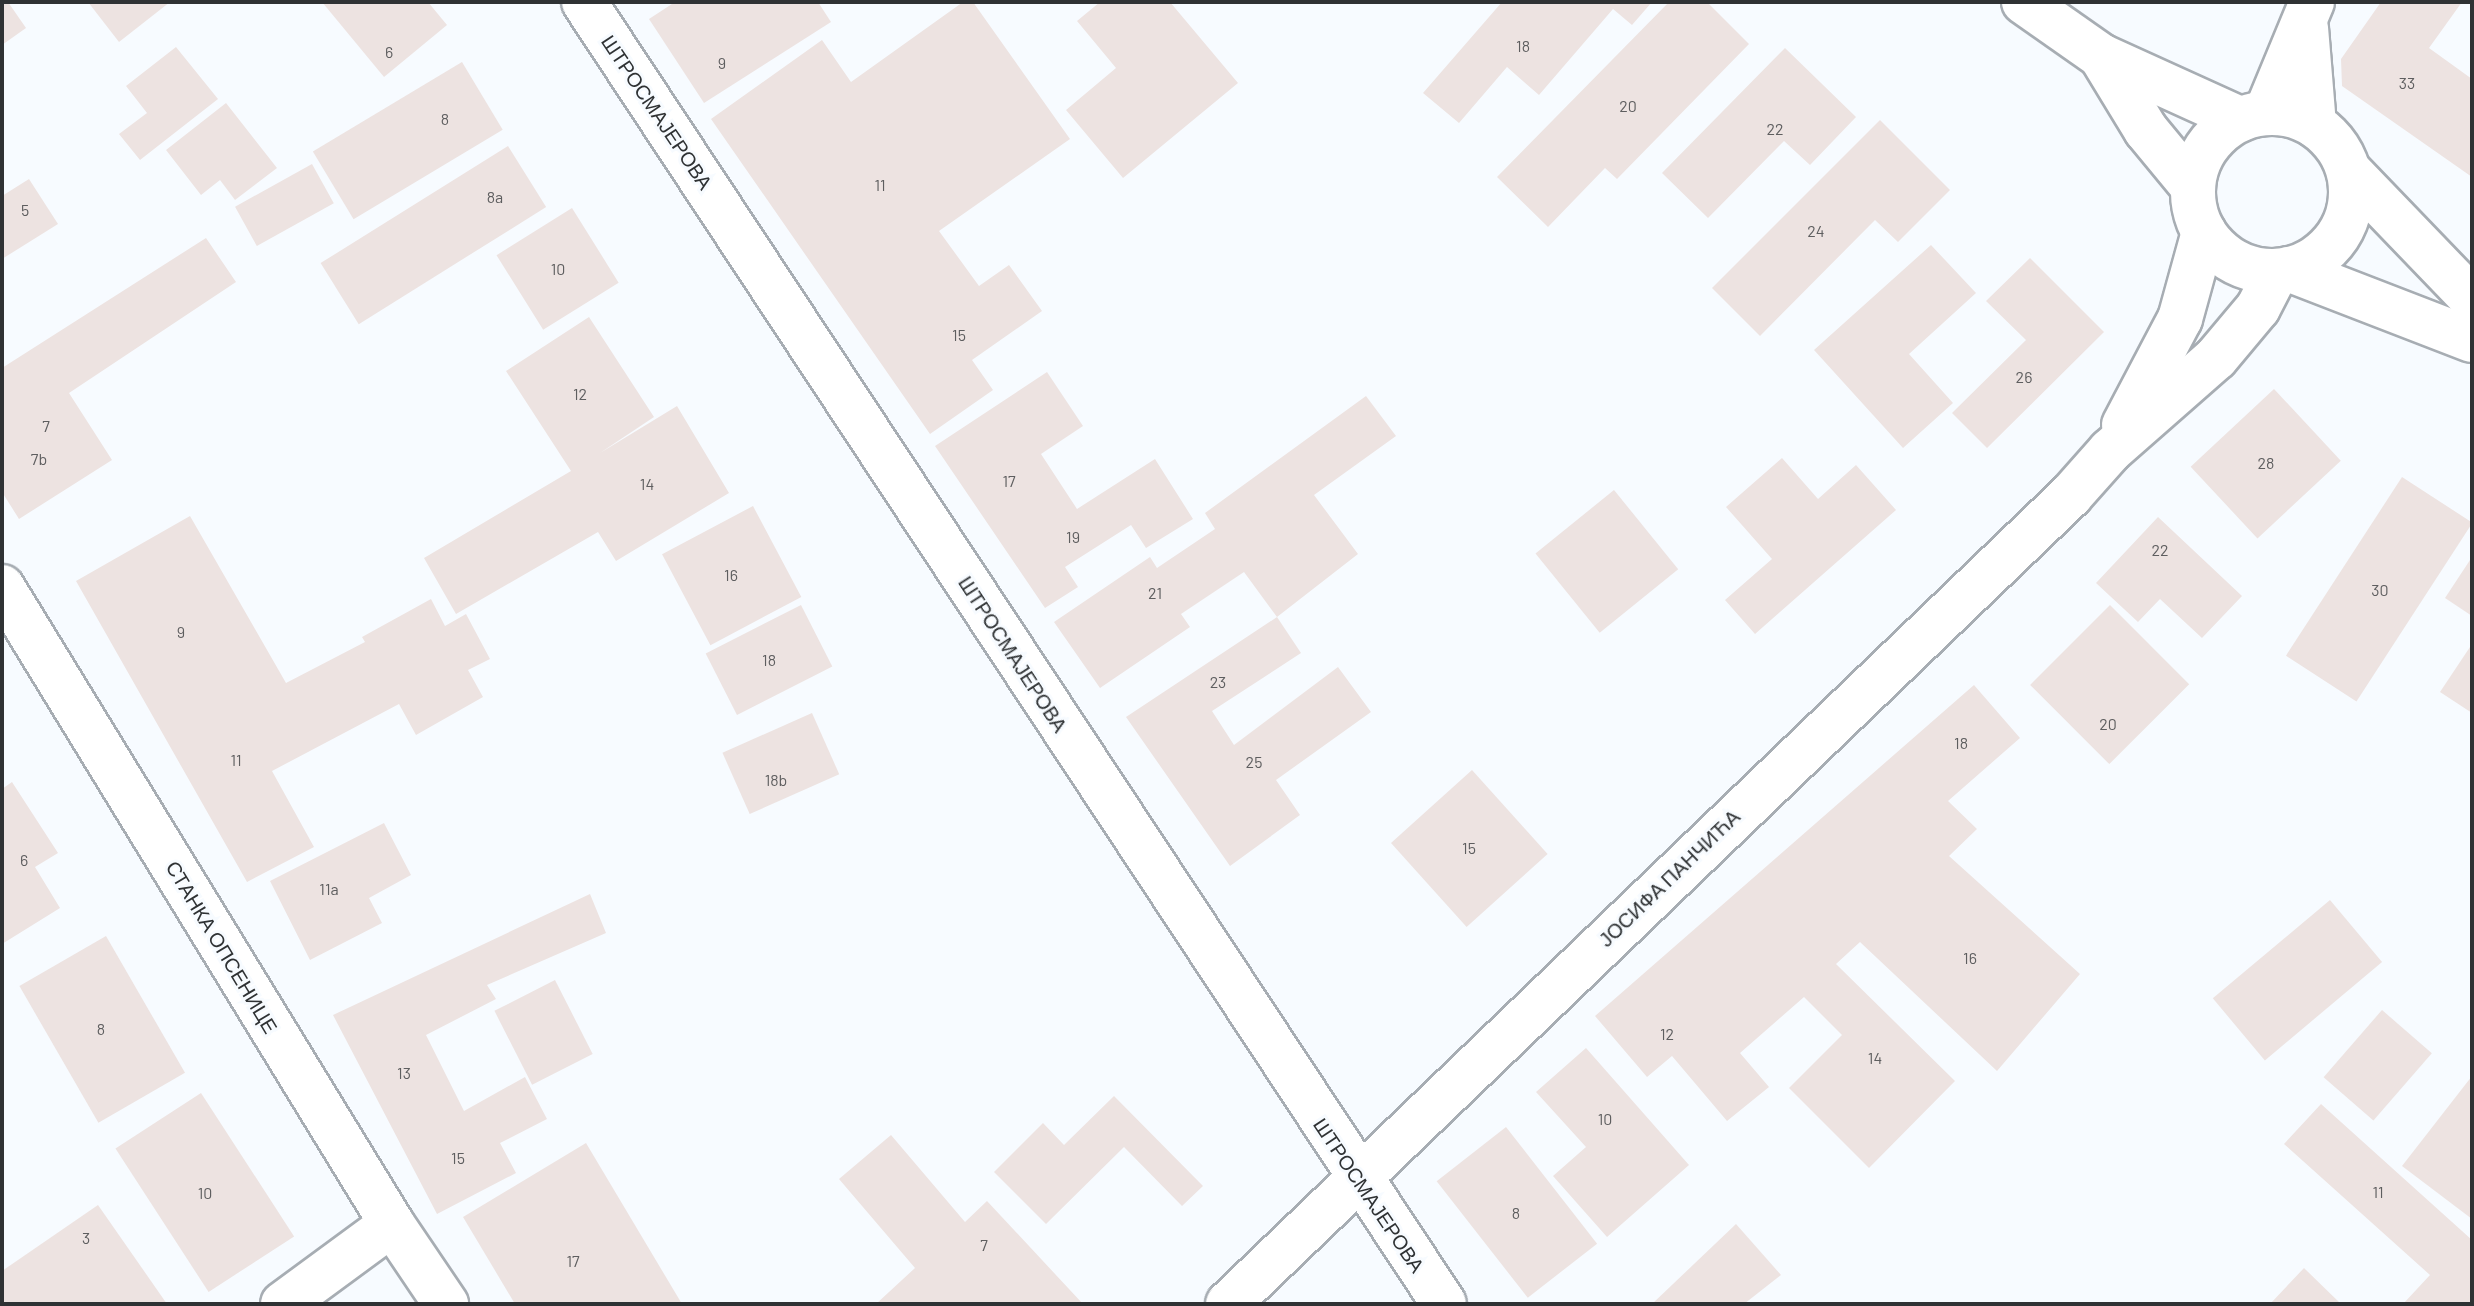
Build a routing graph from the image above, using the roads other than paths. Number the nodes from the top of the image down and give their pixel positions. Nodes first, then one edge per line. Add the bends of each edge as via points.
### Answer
1 (584, 2) edge
2 (2024, 2) edge
3 (2309, 12) edge
4 (2101, 56) junction
5 (2253, 116) junction
6 (2314, 125) junction
7 (2349, 171) junction
8 (2193, 187) junction
9 (2204, 232) junction
10 (2282, 270) junction
11 (2472, 299) edge
12 (2472, 340) edge
13 (2110, 451) junction
14 (2, 587) edge
15 (15, 640) edge
16 (1356, 1177) junction
17 (392, 1224) junction
18 (283, 1304) edge
19 (446, 1304) edge
20 (1228, 1304) edge
21 (1444, 1304) edge

1 - 16 street, ШТРОСМАЈЕРОВА
2 - 4 street
3 - 5 street
3 - 6 street
4 - 5 street
4 - 8 street via 2146,130
5 - 6 street
5 - 8 street via 2207,146
6 - 7 street via 2340,149
7 - 10 street via 2352,192 2340,233 2309,262
7 - 11 street
8 - 9 street
9 - 10 street via 2235,261
9 - 13 street, ЈОСИФА ПАНЧИЋА via 2180,319
10 - 12 street
10 - 13 street, ЈОСИФА ПАНЧИЋА via 2237,338
13 - 16 street, ЈОСИФА ПАНЧИЋА via 2060,506
14 - 15 street, СТАНКА ОПСЕНИЦЕ
15 - 17 street, СТАНКА ОПСЕНИЦЕ
16 - 20 street, ЈОСИФА ПАНЧИЋА
16 - 21 street, ШТРОСМАЈЕРОВА
17 - 18 street
17 - 19 street, СТАНКА ОПСЕНИЦЕ

